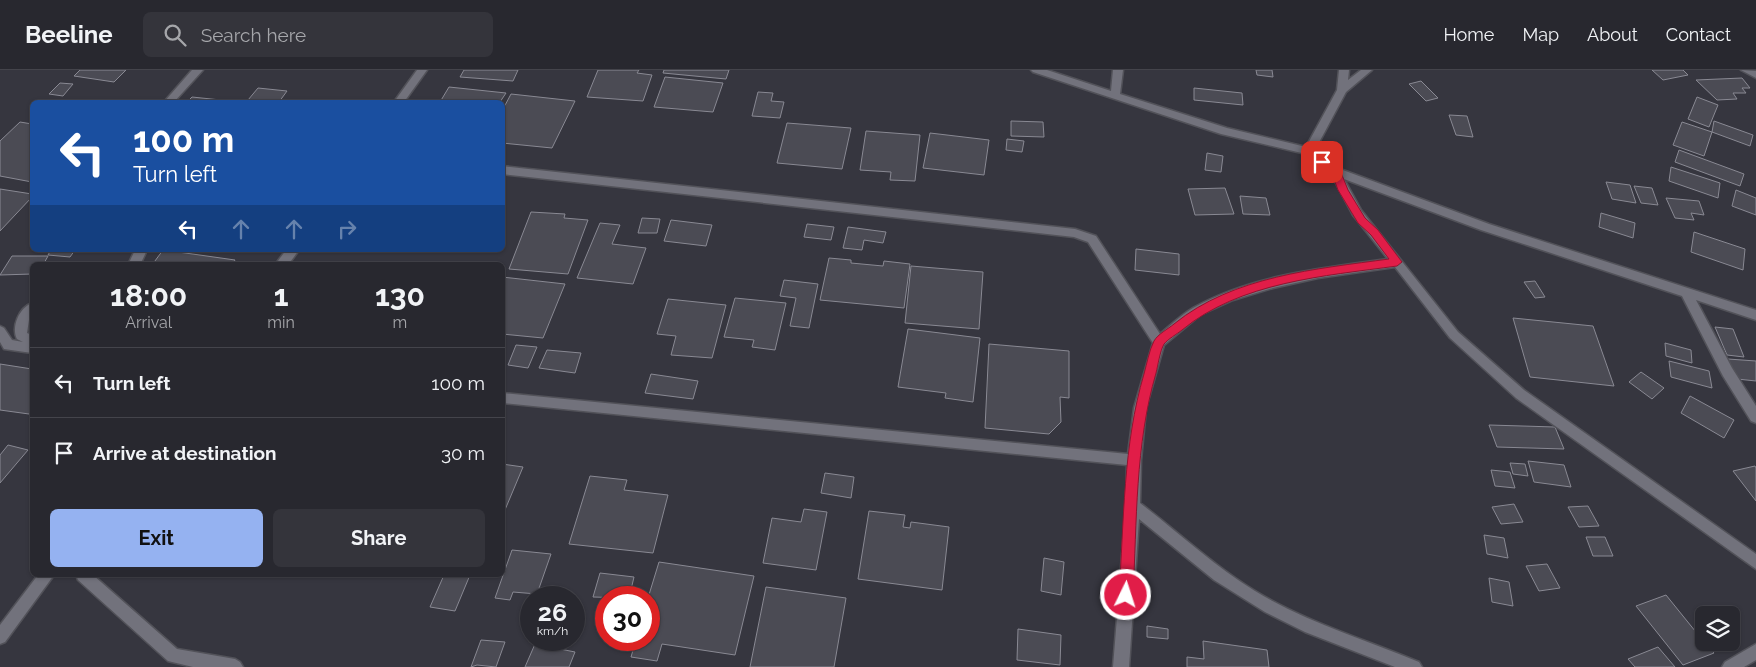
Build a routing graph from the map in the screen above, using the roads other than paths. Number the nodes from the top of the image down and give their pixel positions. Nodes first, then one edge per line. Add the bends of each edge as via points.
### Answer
1 (198, 70) edge
2 (422, 70) edge
3 (1036, 70) edge
4 (1118, 70) edge
5 (1344, 70) edge
6 (1367, 70) edge
7 (1746, 70) edge
8 (1756, 75) edge
9 (1342, 90) junction
10 (1115, 95) junction
11 (171, 100) edge
12 (400, 100) edge
13 (1309, 151) junction
14 (505, 170) edge
15 (1336, 172) junction
16 (291, 252) edge
17 (283, 262) edge
18 (1397, 262) junction
19 (1687, 294) junction
20 (30, 310) edge
21 (1756, 315) edge
22 (0, 331) edge
23 (30, 339) edge
24 (1159, 342) junction
25 (30, 348) edge
26 (505, 398) edge
27 (1756, 417) edge
28 (1134, 460) junction
29 (1133, 506) junction
30 (1756, 562) edge
31 (45, 577) edge
32 (85, 577) edge
33 (0, 637) edge
34 (1756, 651) edge
35 (235, 667) edge
36 (1121, 667) edge
37 (1414, 667) edge
38 (1730, 667) edge

1 - 11 street
2 - 12 street
3 - 10 street
4 - 10 street
5 - 9 street
6 - 9 street
7 - 8 street
9 - 13 street
10 - 13 street via 1225,131
13 - 15 street
14 - 24 street via 1075,233 1092,239
15 - 18 street via 1362,220
15 - 19 street via 1485,227
16 - 17 street
18 - 24 street via 1318,273 1229,296 1196,312
18 - 30 street via 1454,335 1520,394
19 - 21 street
19 - 27 street via 1712,345
20 - 23 street via 23,318 21,336
22 - 25 street via 8,345
24 - 28 street via 1140,408
26 - 28 street
28 - 29 street
29 - 36 street
29 - 37 street via 1250,596 1310,627
31 - 33 street
32 - 35 street via 173,656
34 - 38 street

